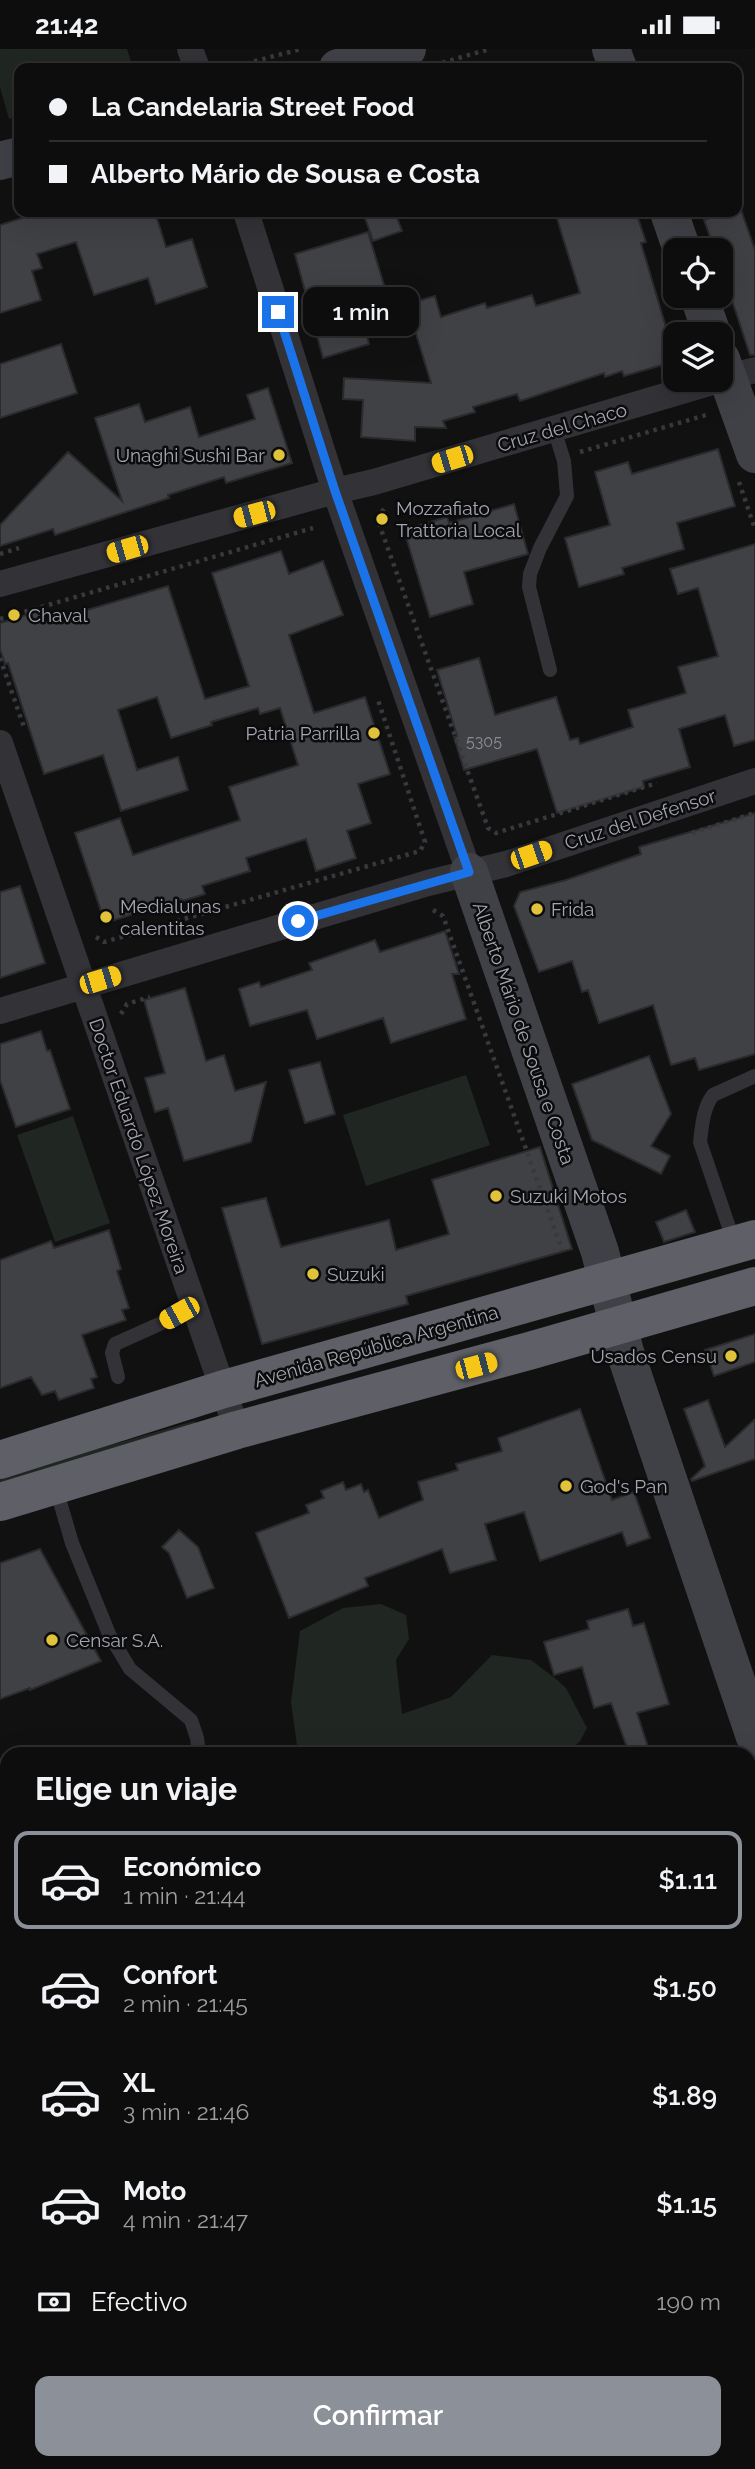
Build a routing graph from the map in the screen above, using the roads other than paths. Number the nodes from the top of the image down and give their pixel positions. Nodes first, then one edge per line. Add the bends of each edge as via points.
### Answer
1 (190, 49) edge
2 (420, 57) edge
3 (206, 63) edge
4 (375, 63) edge
5 (248, 217) edge
6 (671, 217) edge
7 (678, 238) edge
8 (670, 392) edge
9 (732, 392) edge
10 (554, 429) junction
11 (746, 467) edge
12 (335, 491) junction
13 (0, 584) edge
14 (550, 670) dead end
15 (0, 743) edge
16 (755, 781) edge
17 (469, 872) junction
18 (83, 985) junction
19 (0, 1011) edge
20 (755, 1076) edge
21 (745, 1242) edge
22 (606, 1280) junction
23 (755, 1286) edge
24 (194, 1305) junction
25 (617, 1325) junction
26 (118, 1377) dead end
27 (224, 1389) junction
28 (237, 1430) junction
29 (0, 1460) edge
30 (50, 1487) junction
31 (0, 1502) edge
32 (755, 1737) edge
33 (199, 1747) edge

1 - 3 street
2 - 4 street
5 - 12 street, Alberto Mário de Sousa e Costa
6 - 7 street
8 - 10 street, Cruz del Chaco
9 - 11 street
10 - 12 street, Cruz del Chaco
10 - 14 lane via 564,461 567,496 540,548 529,587
12 - 13 street, Cruz del Chaco
12 - 17 street, Alberto Mário de Sousa e Costa
15 - 18 street, Doctor Eduardo López Moreira
16 - 17 street, Cruz del Defensor via 506,864
17 - 18 street, Cruz del Defensor
17 - 22 street, Alberto Mário de Sousa e Costa
18 - 19 street, Cruz del Defensor
18 - 24 street, Doctor Eduardo López Moreira
20 - 21 lane via 713,1095 700,1142
21 - 22 highway, Avenida República Argentina
22 - 25 street, Alberto Mário de Sousa e Costa
22 - 27 highway, Avenida República Argentina
23 - 25 highway
24 - 26 lane via 115,1344 112,1353
24 - 27 street, Doctor Eduardo López Moreira
25 - 28 highway
25 - 32 street, Alberto Mário de Sousa e Costa
27 - 28 street, Doctor Eduardo López Moreira
27 - 29 highway, Avenida República Argentina
28 - 30 highway
30 - 31 highway
30 - 33 lane via 64,1512 109,1634 130,1669 191,1720

